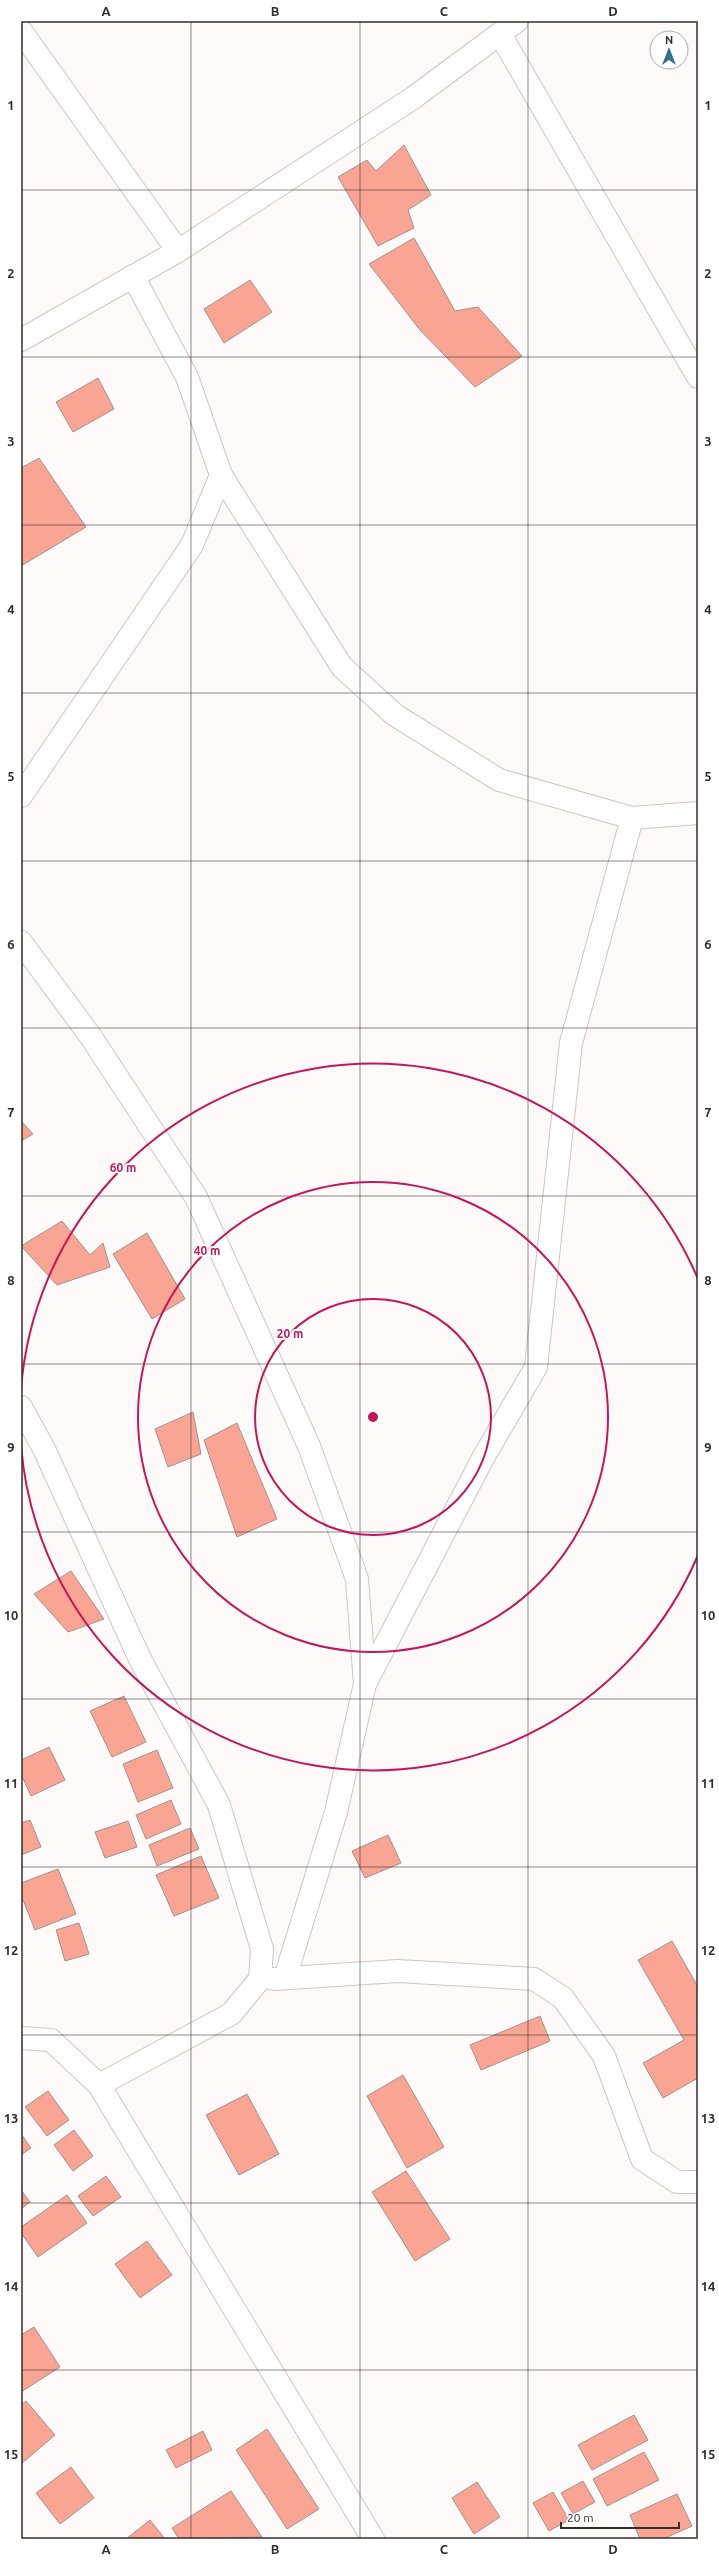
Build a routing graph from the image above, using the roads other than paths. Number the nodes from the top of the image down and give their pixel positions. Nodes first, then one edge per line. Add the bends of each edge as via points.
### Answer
1 (508, 27) edge
2 (21, 31) edge
3 (178, 251) junction
4 (133, 276) junction
5 (21, 340) edge
6 (698, 377) edge
7 (220, 475) junction
8 (21, 796) edge
9 (698, 813) edge
10 (632, 818) junction
11 (21, 942) edge
12 (21, 1407) edge
13 (365, 1684) junction
14 (285, 1978) junction
15 (260, 1979) junction
16 (21, 2038) edge
17 (99, 2085) junction
18 (698, 2182) edge
19 (373, 2539) edge

1 - 3 street via 413,98
1 - 6 street
2 - 3 street
3 - 4 street
4 - 5 street
4 - 7 street via 186,377
7 - 8 street via 192,545
7 - 10 street via 342,666 395,715 499,780
9 - 10 street
10 - 13 street via 571,1042 536,1367 483,1458
11 - 13 street via 91,1037 196,1197 309,1446 357,1579
12 - 15 street via 44,1449 140,1659 219,1805 262,1949
13 - 14 street via 336,1812
14 - 15 street
14 - 18 street via 398,1972 534,1979 563,1998 604,2056 642,2159 677,2182
15 - 17 street via 231,2014
16 - 17 street via 51,2040
17 - 19 street

